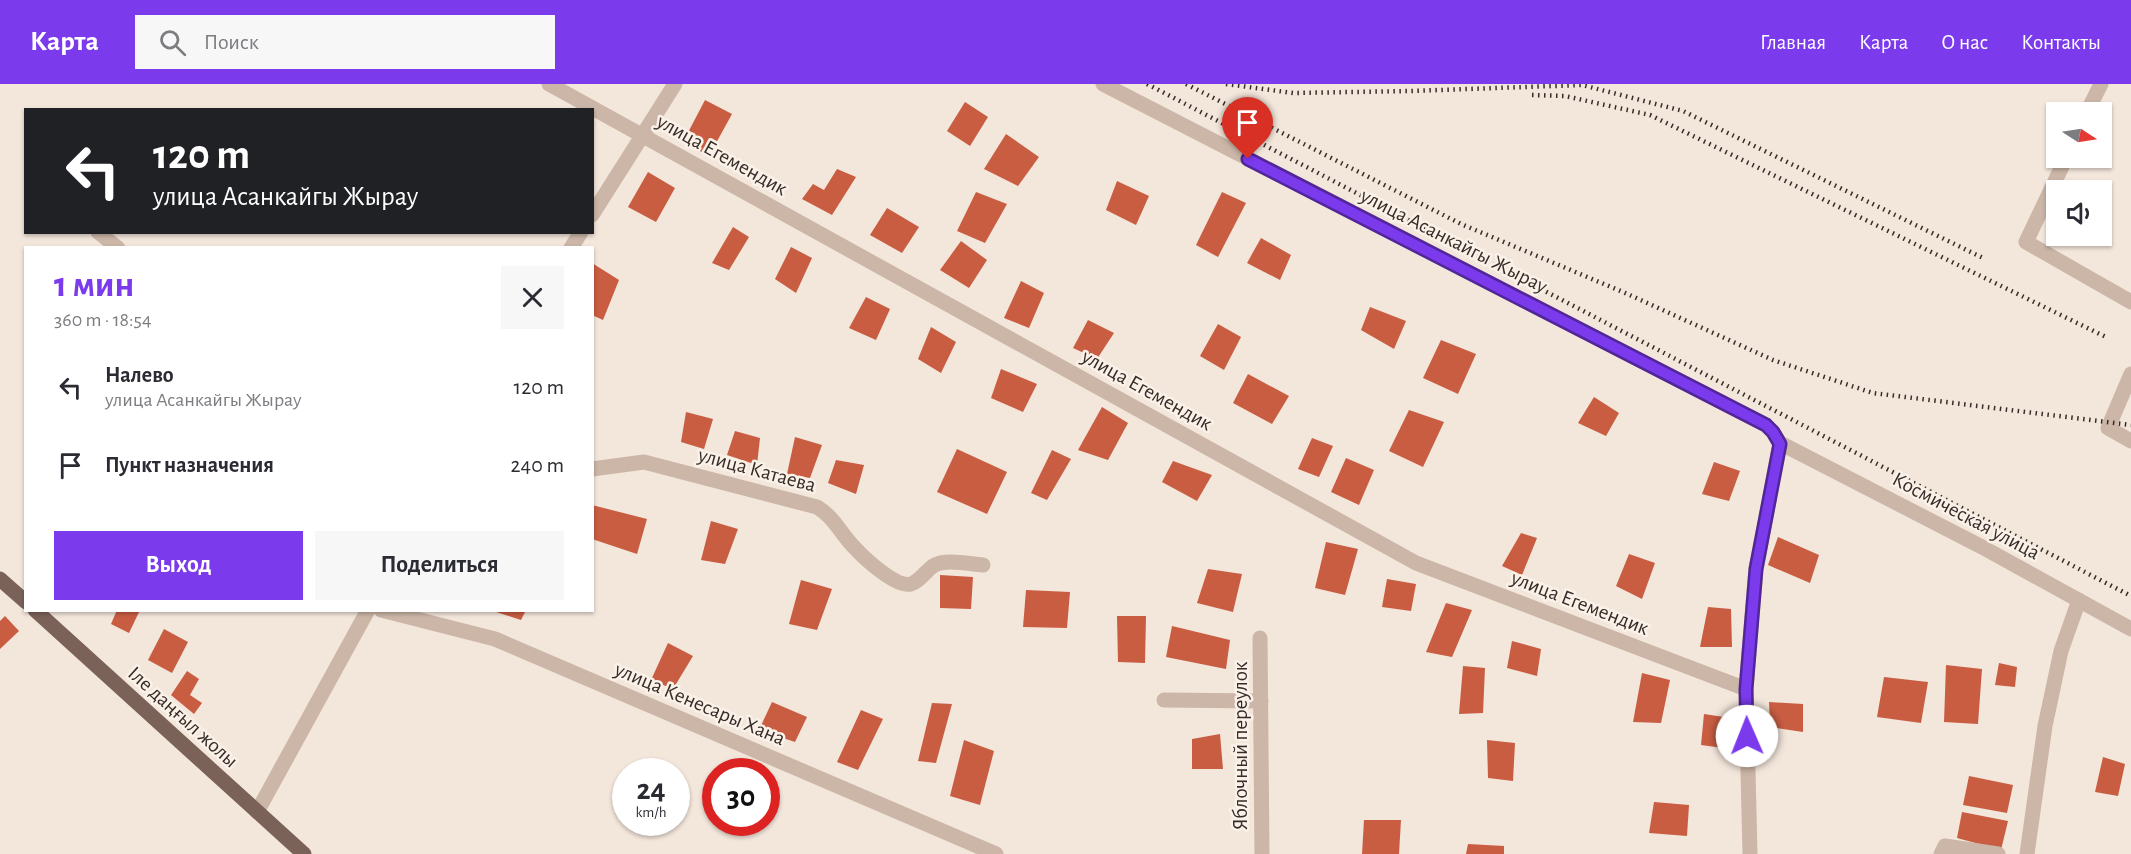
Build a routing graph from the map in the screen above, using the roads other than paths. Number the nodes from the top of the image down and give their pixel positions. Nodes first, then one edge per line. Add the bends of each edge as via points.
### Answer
1 (549, 84) edge
2 (675, 84) edge
3 (1103, 84) edge
4 (2101, 84) edge
5 (2092, 102) edge
6 (593, 108) edge
7 (594, 108) edge
8 (645, 136) junction
9 (2061, 168) edge
10 (594, 212) edge
11 (100, 234) edge
12 (116, 246) edge
13 (2131, 302) edge
14 (2131, 374) edge
15 (2131, 441) edge
16 (1780, 444) junction
17 (594, 469) edge
18 (983, 565) dead end
19 (0, 579) edge
20 (24, 600) edge
21 (2079, 600) junction
22 (37, 612) edge
23 (367, 612) edge
24 (389, 612) edge
25 (2131, 629) edge
26 (1260, 638) dead end
27 (1746, 689) junction
28 (1164, 700) dead end
29 (1261, 701) junction
30 (257, 812) junction
31 (304, 854) edge
32 (996, 854) edge
33 (1262, 854) edge
34 (1750, 854) edge
35 (1941, 854) edge
36 (1998, 854) edge
37 (2026, 854) edge

1 - 6 street, улица Егемендик
2 - 8 street
3 - 16 street, улица Асанкайгы Жырау via 1766,425
4 - 5 street
7 - 8 street, улица Егемендик
8 - 10 street
8 - 27 street, улица Егемендик via 1416,563
9 - 13 street via 2026,242
11 - 12 street
14 - 15 street via 2108,428
16 - 21 street, Космическая улица
16 - 27 street via 1756,569
17 - 18 street, улица Катаева via 644,462 817,507 828,513 854,547 900,584 911,584 935,565
19 - 20 main road
21 - 25 street, Космическая улица
21 - 37 street via 2061,651 2045,726
22 - 30 main road, Іле даңғыл жолы
23 - 30 street
24 - 32 street, улица Кенесары Хана via 495,639
26 - 29 street, Яблочный переулок
27 - 34 street
28 - 29 street
29 - 33 street, Яблочный переулок
30 - 31 main road, Іле даңғыл жолы
35 - 36 street via 1946,846

